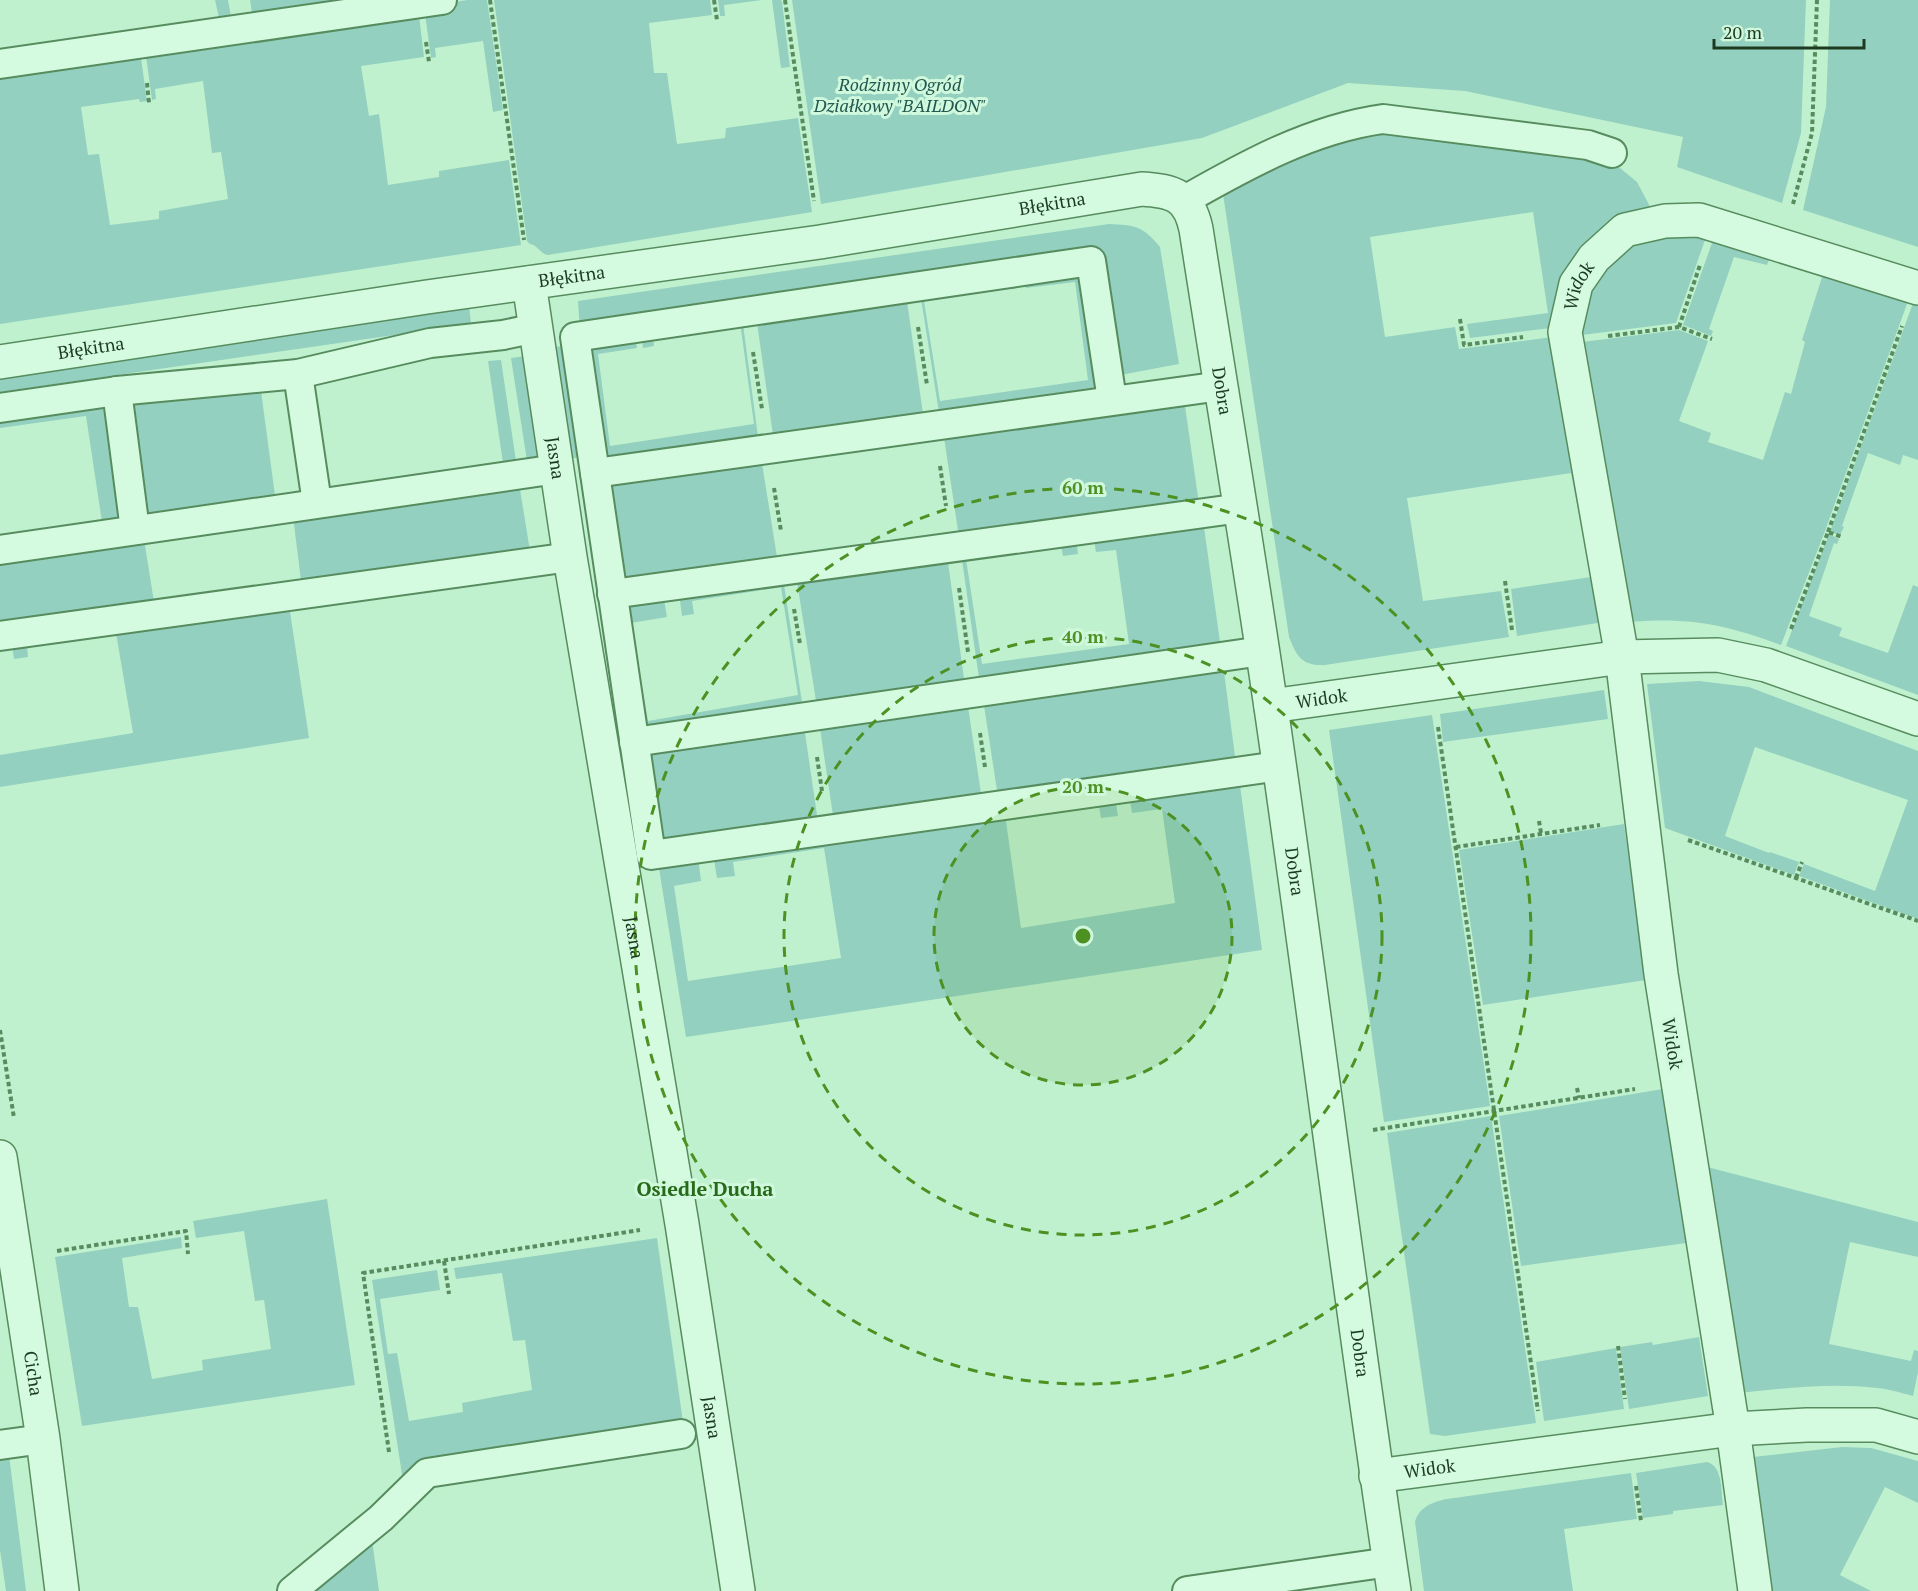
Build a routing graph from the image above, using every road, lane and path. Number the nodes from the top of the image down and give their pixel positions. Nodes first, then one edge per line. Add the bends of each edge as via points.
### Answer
1 (442, 0) edge
2 (490, 0) edge
3 (714, 0) edge
4 (785, 0) edge
5 (1817, 0) edge
6 (717, 20) dead end
7 (0, 64) edge
8 (1612, 153) dead end
9 (1183, 201) junction
10 (820, 242) junction
11 (1784, 246) junction
12 (525, 247) dead end
13 (529, 283) junction
14 (1918, 288) edge
15 (1460, 319) dead end
16 (1903, 322) dead end
17 (536, 328) junction
18 (1565, 332) junction
19 (1600, 337) dead end
20 (1712, 339) dead end
21 (0, 362) edge
22 (298, 374) junction
23 (1221, 386) junction
24 (117, 391) junction
25 (1112, 400) junction
26 (0, 408) edge
27 (557, 469) junction
28 (595, 473) junction
29 (316, 503) junction
30 (1241, 508) junction
31 (135, 530) junction
32 (1828, 532) junction
33 (1842, 537) dead end
34 (953, 548) junction
35 (0, 550) edge
36 (570, 557) junction
37 (1505, 581) dead end
38 (612, 594) junction
39 (0, 636) edge
40 (1787, 638) dead end
41 (1514, 640) dead end
42 (1262, 651) junction
43 (1622, 657) junction
44 (974, 692) junction
45 (1270, 706) junction
46 (811, 716) junction
47 (1918, 719) edge
48 (1437, 723) dead end
49 (634, 742) junction
50 (1279, 766) junction
51 (991, 807) junction
52 (1539, 821) dead end
53 (1605, 824) dead end
54 (828, 830) junction
55 (1541, 833) junction
56 (1684, 839) dead end
57 (1456, 847) junction
58 (1802, 861) dead end
59 (1796, 878) junction
60 (1918, 921) edge
61 (1577, 1088) dead end
62 (1644, 1088) dead end
63 (1579, 1098) junction
64 (1494, 1111) junction
65 (1330, 1136) junction
66 (0, 1157) edge
67 (682, 1224) junction
68 (188, 1254) dead end
69 (15, 1258) junction
70 (444, 1261) junction
71 (449, 1294) dead end
72 (1618, 1346) dead end
73 (1625, 1402) dead end
74 (1539, 1414) dead end
75 (1733, 1429) junction
76 (681, 1434) dead end
77 (1918, 1437) edge
78 (42, 1439) junction
79 (0, 1446) edge
80 (1376, 1476) junction
81 (1635, 1480) dead end
82 (396, 1503) junction
83 (1641, 1521) dead end
84 (1392, 1577) edge
85 (62, 1591) edge
86 (291, 1591) edge
87 (738, 1591) edge
88 (1188, 1591) edge
89 (1755, 1591) edge

1 - 7 lane
2 - 12 path
3 - 6 path
4 - 10 path
5 - 11 path via 1812,133
8 - 9 lane via 1588,145 1383,119 1307,138
9 - 10 street, Błękitna via 1173,193 1142,189
9 - 23 street, Dobra via 1193,215 1196,229
10 - 13 street, Błękitna
11 - 14 street, Widok
11 - 18 street, Widok via 1700,220 1665,221 1625,230 1594,258 1576,284
13 - 17 street, Jasna
13 - 21 street, Błękitna
15 - 18 path via 1464,345
16 - 32 path
17 - 22 lane via 430,344
17 - 27 street, Jasna
18 - 43 street, Widok
19 - 20 path via 1679,327
22 - 24 lane
22 - 29 lane
23 - 25 lane
23 - 30 street, Dobra
24 - 26 lane
24 - 31 lane
25 - 28 lane
25 - 28 lane via 1091,261 575,337
27 - 29 lane
27 - 36 street, Jasna
28 - 38 lane
29 - 31 lane
30 - 34 lane
30 - 42 street, Dobra
31 - 35 lane
32 - 33 path
32 - 40 path
34 - 38 lane
34 - 44 path
36 - 39 lane
36 - 67 street, Jasna
37 - 41 path
38 - 49 lane
42 - 44 lane
42 - 45 street, Dobra
43 - 45 street, Widok
43 - 47 street, Widok via 1718,655 1756,663
43 - 75 street, Widok via 1661,974
44 - 46 lane
44 - 51 path
45 - 50 street, Dobra
46 - 49 lane
46 - 54 path
48 - 57 path
49 - 54 lane via 651,855
50 - 51 lane
50 - 65 street, Dobra
51 - 54 lane
52 - 55 path
53 - 55 path
55 - 57 path
56 - 59 path
57 - 64 path
58 - 59 path
59 - 60 path
61 - 63 path
62 - 63 path
63 - 64 path
64 - 65 path
64 - 74 path
65 - 80 street, Dobra
66 - 69 street, Cicha
67 - 70 path
67 - 87 street, Jasna
68 - 69 path via 186,1231
69 - 78 street, Cicha
70 - 71 path
70 - 82 path via 363,1273
72 - 73 path
75 - 77 street, Widok via 1876,1425
75 - 80 street, Widok
75 - 89 street, Widok
76 - 82 lane via 427,1473
78 - 79 lane
78 - 85 street, Cicha
80 - 84 street, Dobra
81 - 83 path
82 - 86 lane
84 - 88 lane

